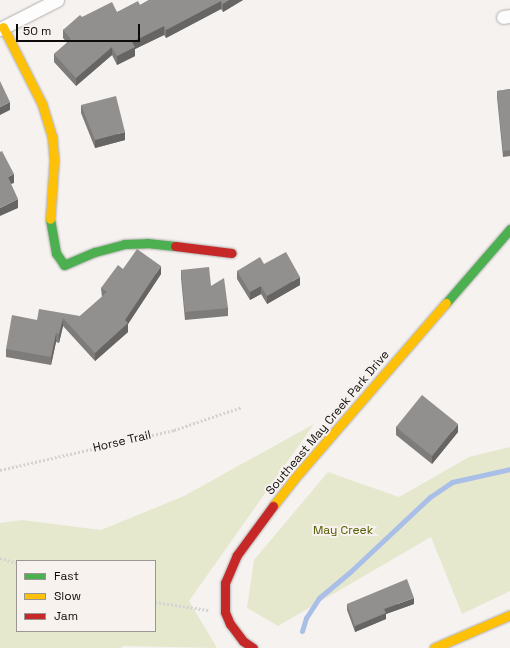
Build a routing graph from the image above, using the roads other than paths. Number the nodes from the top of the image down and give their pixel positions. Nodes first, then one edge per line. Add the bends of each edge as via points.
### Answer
1 (57, 0) edge
2 (2, 28) edge
3 (510, 229) edge
4 (232, 253) dead end
5 (510, 615) edge
6 (253, 648) edge
7 (434, 648) edge

1 - 2 street
2 - 4 street via 42,104 52,136 54,183 50,225 56,253 64,265 95,252 124,244 147,243
3 - 6 street, Southeast May Creek Park Drive via 293,480 237,555 225,583 225,612 230,624
5 - 7 street

